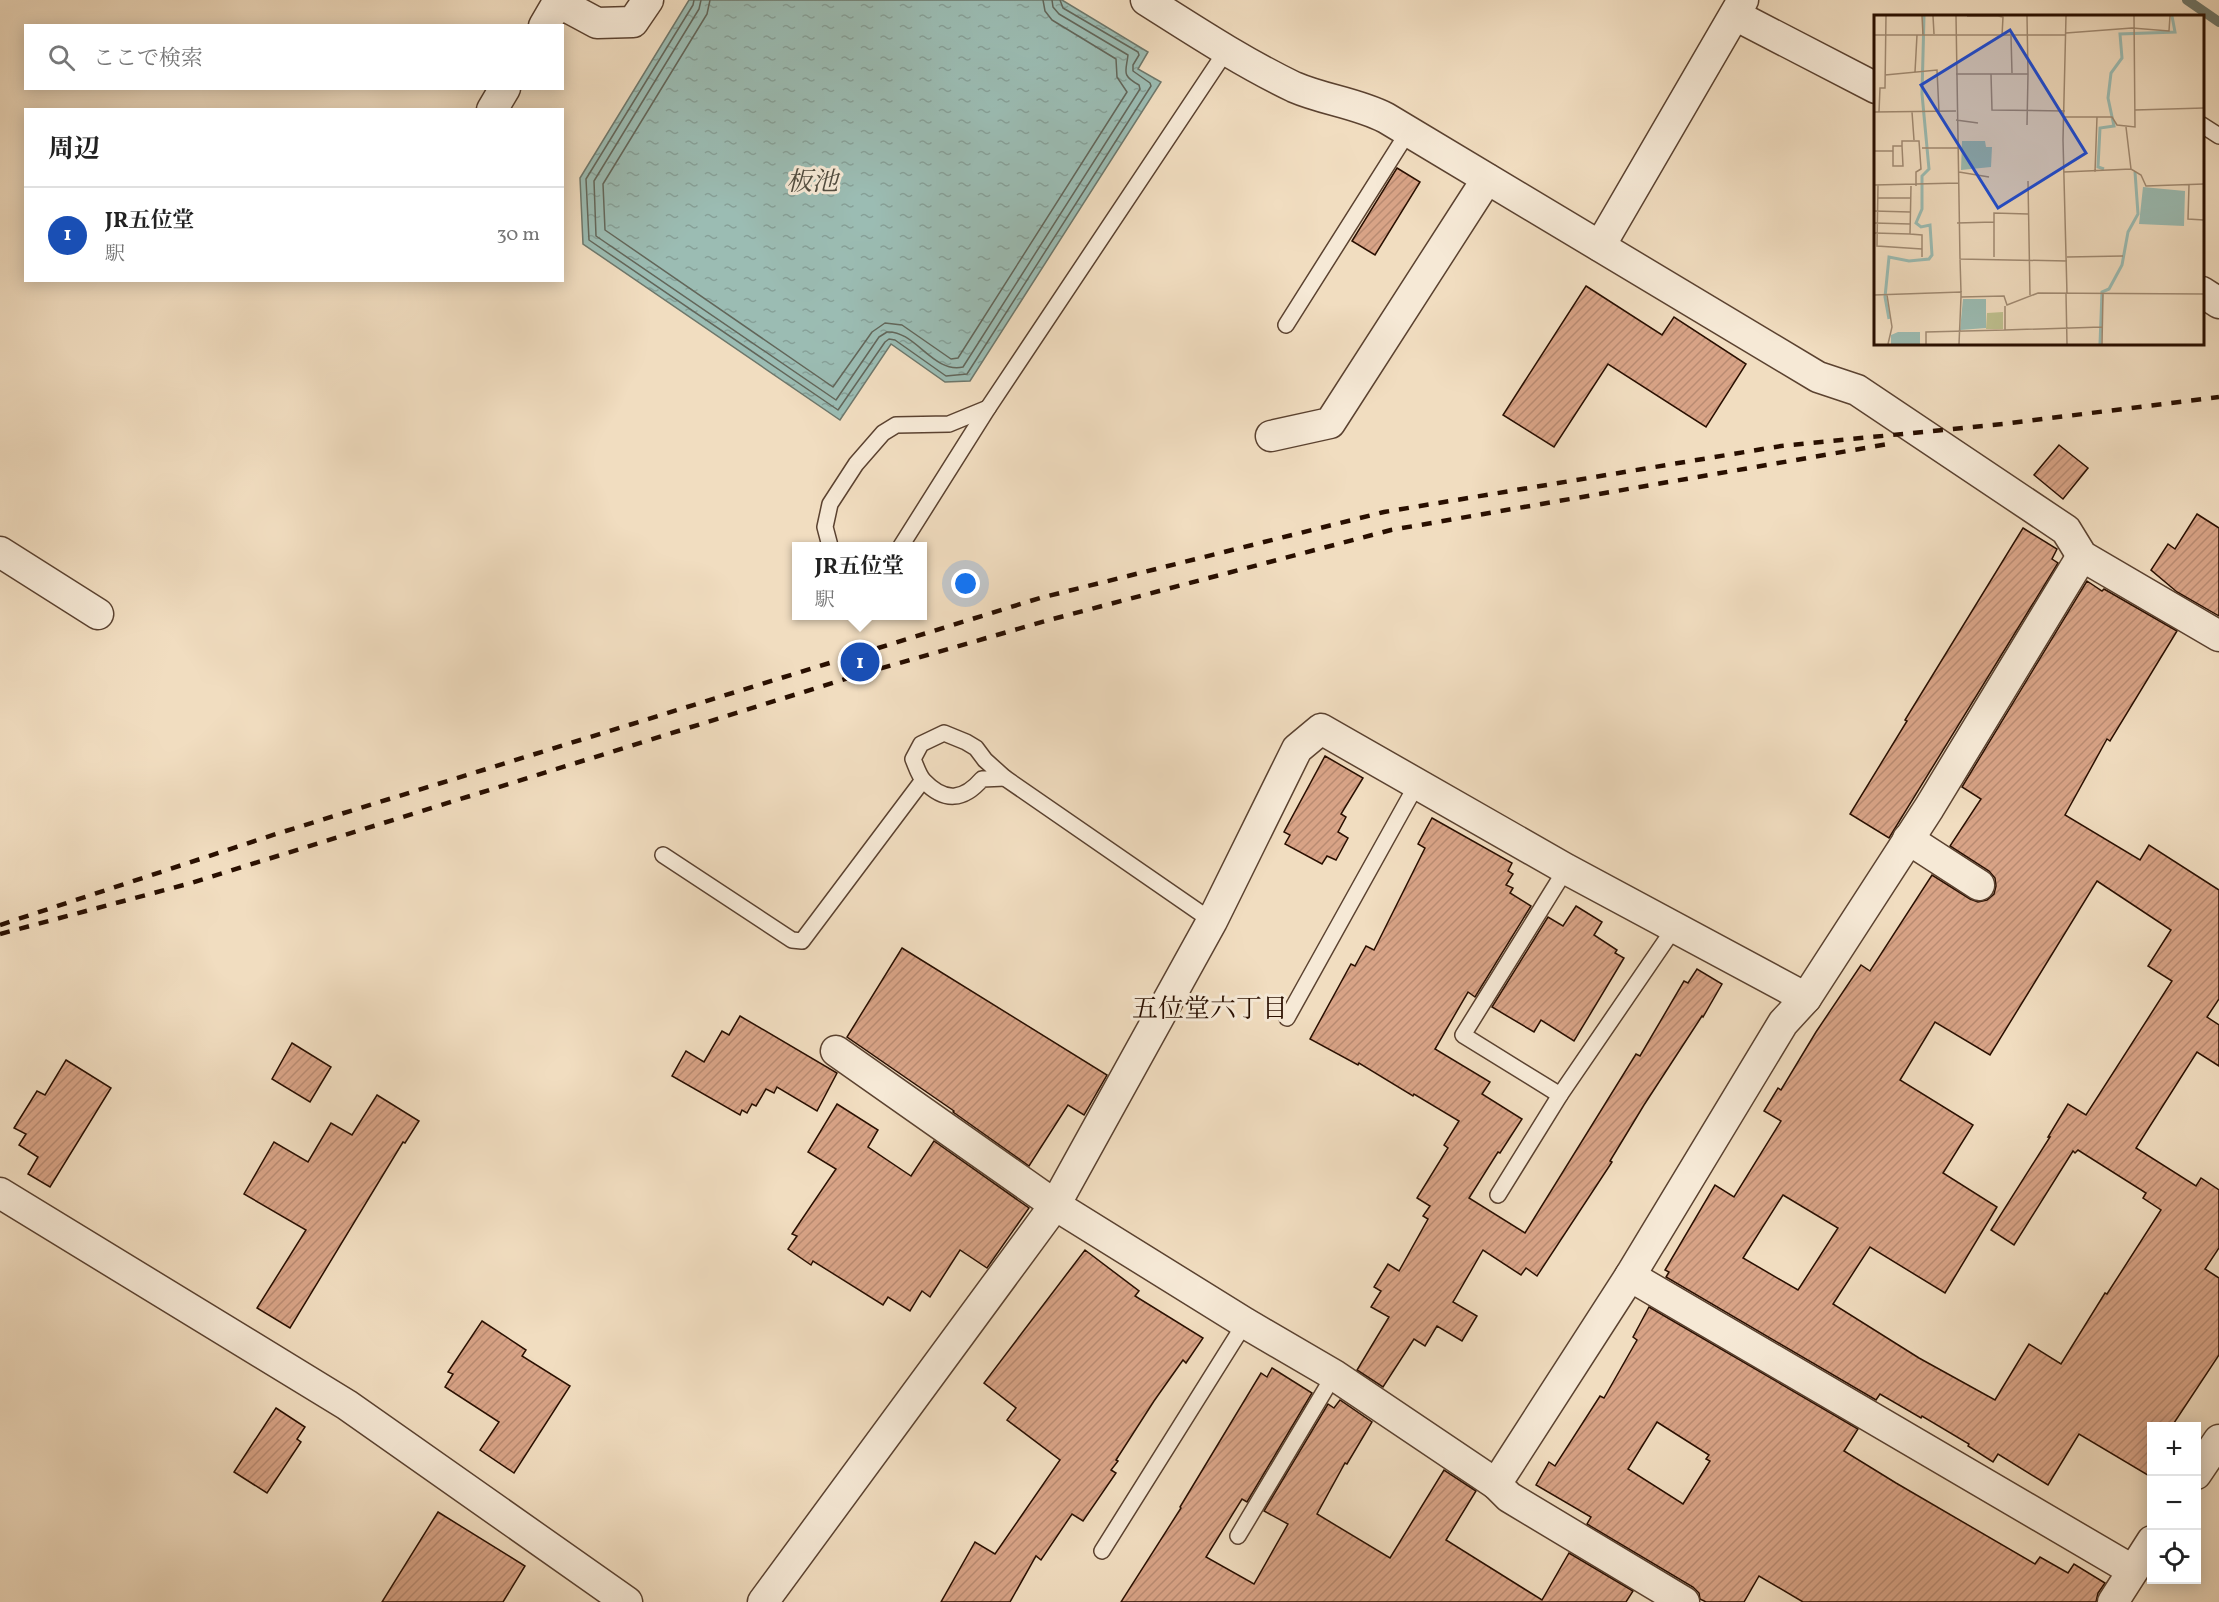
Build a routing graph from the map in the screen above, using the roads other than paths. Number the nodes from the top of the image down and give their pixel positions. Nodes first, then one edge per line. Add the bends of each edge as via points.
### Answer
1 (648, 0) edge
2 (1146, 0) edge
3 (1739, 7) edge
4 (545, 24) edge
5 (1226, 51) junction
6 (1874, 87) edge
7 (504, 90) edge
8 (493, 108) edge
9 (2204, 126) edge
10 (1408, 132) junction
11 (2219, 136) edge
12 (1487, 178) junction
13 (1600, 246) junction
14 (2204, 293) edge
15 (2219, 303) edge
16 (1286, 325) dead end
17 (988, 408) junction
18 (1271, 436) dead end
19 (829, 542) edge
20 (904, 542) edge
21 (0, 552) edge
22 (2082, 556) junction
23 (99, 614) dead end
24 (2219, 636) edge
25 (1005, 778) junction
26 (923, 780) junction
27 (1418, 784) junction
28 (1908, 839) junction
29 (663, 855) dead end
30 (1566, 869) junction
31 (1979, 885) dead end
32 (1212, 921) junction
33 (1675, 927) junction
34 (1806, 998) junction
35 (1287, 1018) dead end
36 (836, 1051) dead end
37 (1560, 1095) junction
38 (0, 1193) edge
39 (1498, 1195) dead end
40 (1056, 1204) junction
41 (1629, 1276) junction
42 (1245, 1323) junction
43 (1334, 1375) junction
44 (1496, 1484) junction
45 (1238, 1536) dead end
46 (2147, 1547) edge
47 (1102, 1551) dead end
48 (2132, 1570) junction
49 (627, 1602) edge
50 (763, 1602) edge
51 (1684, 1602) edge
52 (2114, 1602) edge

1 - 4 street via 633,22 606,23 597,23 558,2
2 - 5 street
3 - 6 street
3 - 13 street
5 - 10 street via 1296,88 1368,109
5 - 17 lane
7 - 8 street
9 - 11 lane
10 - 12 street
10 - 16 lane
12 - 13 street
12 - 18 street via 1330,423
13 - 22 street via 1818,377 1857,390 2066,530
14 - 15 street
17 - 19 lane via 949,424 896,425 883,433 856,464 830,504 825,527
17 - 20 lane
21 - 23 street
22 - 24 street
22 - 28 street
25 - 26 lane via 982,779 963,796 951,797
25 - 26 lane via 976,748 944,733 921,744 913,759
25 - 32 lane
26 - 29 lane via 802,941 792,940
27 - 30 street
27 - 32 street via 1322,729 1297,749
27 - 35 lane
28 - 31 street
28 - 34 street
30 - 33 street
30 - 37 lane via 1463,1035
32 - 40 street
33 - 34 street
33 - 37 lane
34 - 41 street via 1783,1023
36 - 40 street
37 - 39 lane
38 - 49 street via 347,1405
40 - 42 street
40 - 50 street
41 - 44 street
41 - 48 street
42 - 43 street
42 - 47 lane
43 - 44 street
43 - 45 lane
44 - 51 street via 1509,1497
46 - 48 street
48 - 52 street

